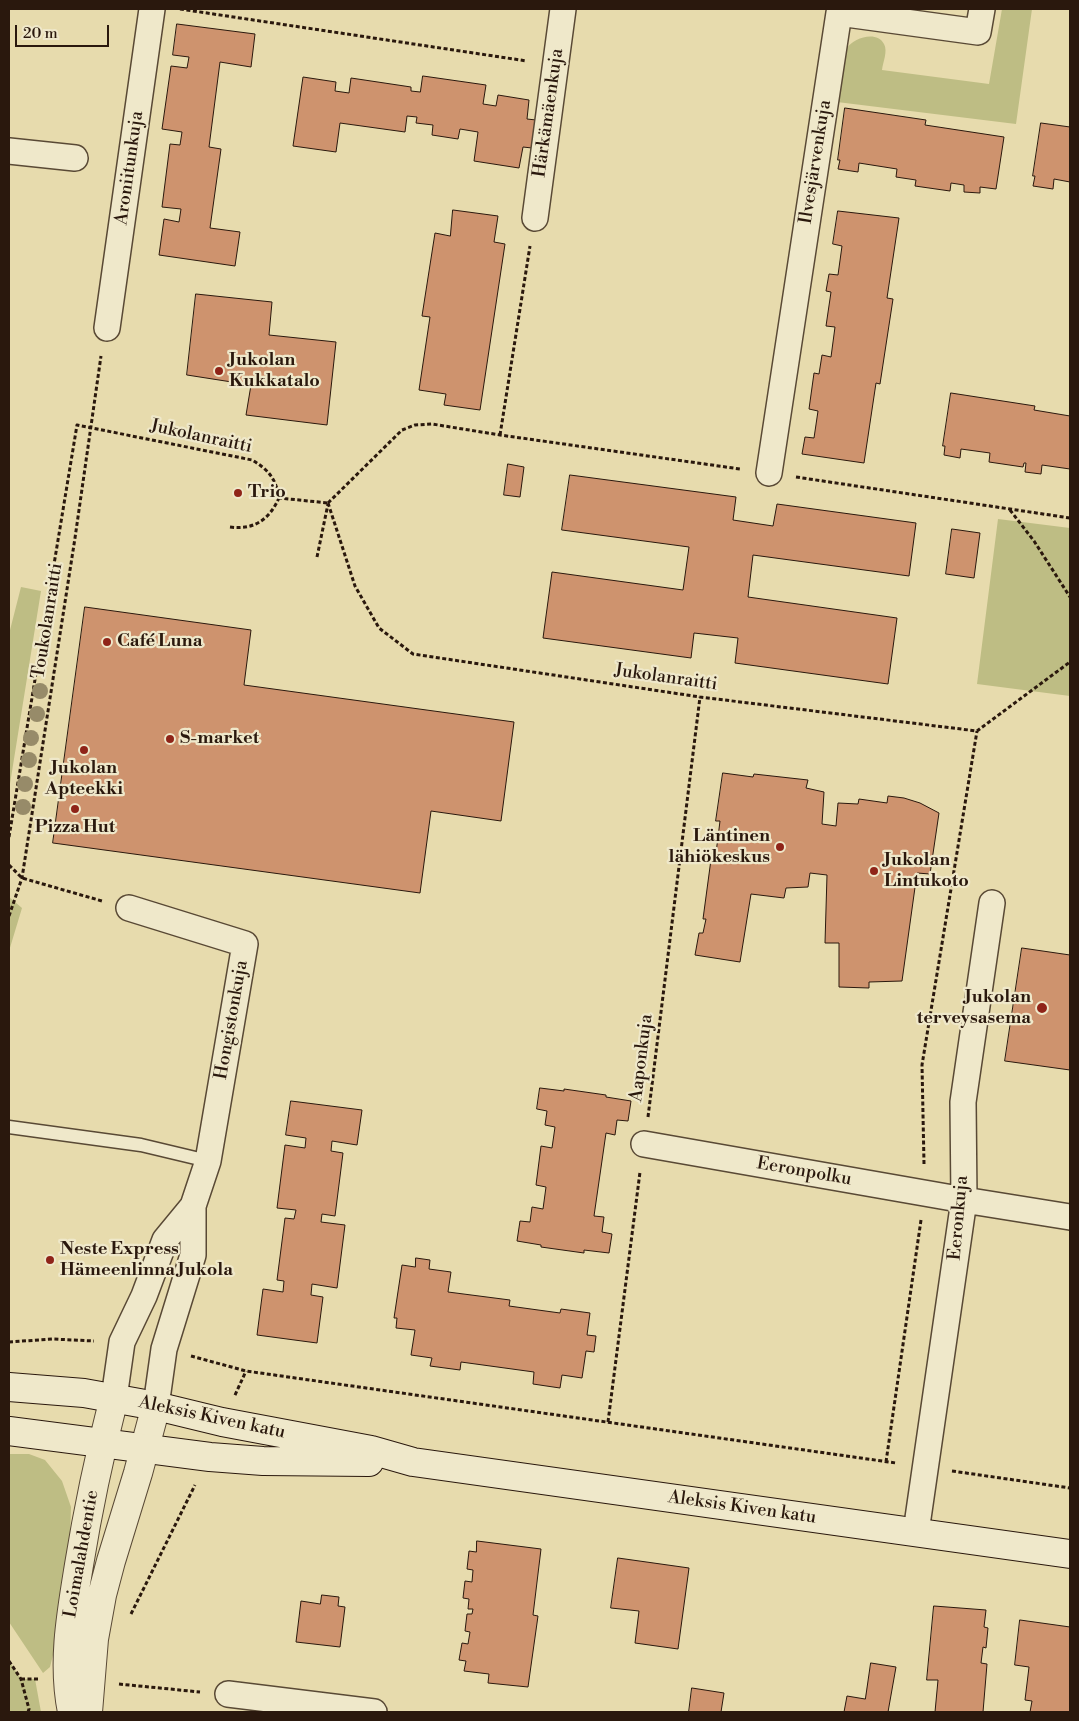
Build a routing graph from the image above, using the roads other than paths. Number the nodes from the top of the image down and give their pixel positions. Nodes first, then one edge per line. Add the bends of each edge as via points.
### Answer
1 (152, 9) edge
2 (562, 9) edge
3 (982, 9) edge
4 (9, 150) edge
5 (75, 158) dead end
6 (535, 218) road end
7 (107, 328) road end
8 (769, 473) road end
9 (992, 903) dead end
10 (129, 908) road end
11 (9, 1127) edge
12 (644, 1144) road end
13 (208, 1161) junction
14 (964, 1200) junction
15 (193, 1206) junction
16 (1070, 1217) edge
17 (9, 1386) edge
18 (114, 1398) junction
19 (156, 1406) junction
20 (9, 1431) edge
21 (102, 1443) junction
22 (144, 1449) junction
23 (413, 1462) junction
24 (916, 1532) junction
25 (1070, 1554) edge
26 (79, 1681) junction
27 (228, 1694) road end
28 (72, 1712) edge
29 (88, 1712) edge
30 (374, 1712) edge

1 - 7 street, Aroniitunkuja
2 - 6 street, Härkämäenkuja
3 - 8 street, Ilvesjärvenkuja via 978,32 838,13
4 - 5 street
9 - 14 street, Eeronkuja via 963,1102
10 - 13 street, Hongistonkuja via 245,944
11 - 13 lane via 141,1146
12 - 14 street, Eeronpolku
13 - 15 street, Hongistonkuja
14 - 16 street, Eeronpolku
14 - 24 street, Eeronkuja
15 - 18 street, Hongistonkuja via 165,1240 122,1342
15 - 19 street, Hongistonkuja via 193,1255 164,1349
17 - 18 main road, Aleksis Kiven katu
18 - 19 main road, Aleksis Kiven katu
18 - 21 main road, Loimalahdentie
19 - 22 main road, Loimalahdentie
19 - 23 main road, Aleksis Kiven katu via 371,1450
20 - 21 main road, Aleksis Kiven katu
21 - 22 main road, Aleksis Kiven katu
21 - 26 main road, Loimalahdentie via 68,1642
22 - 23 main road, Aleksis Kiven katu via 263,1460
22 - 26 main road, Loimalahdentie via 102,1595 94,1639
23 - 24 main road, Aleksis Kiven katu
24 - 25 main road, Aleksis Kiven katu
26 - 28 main road, Loimalahdentie
26 - 29 main road, Loimalahdentie
27 - 30 street

